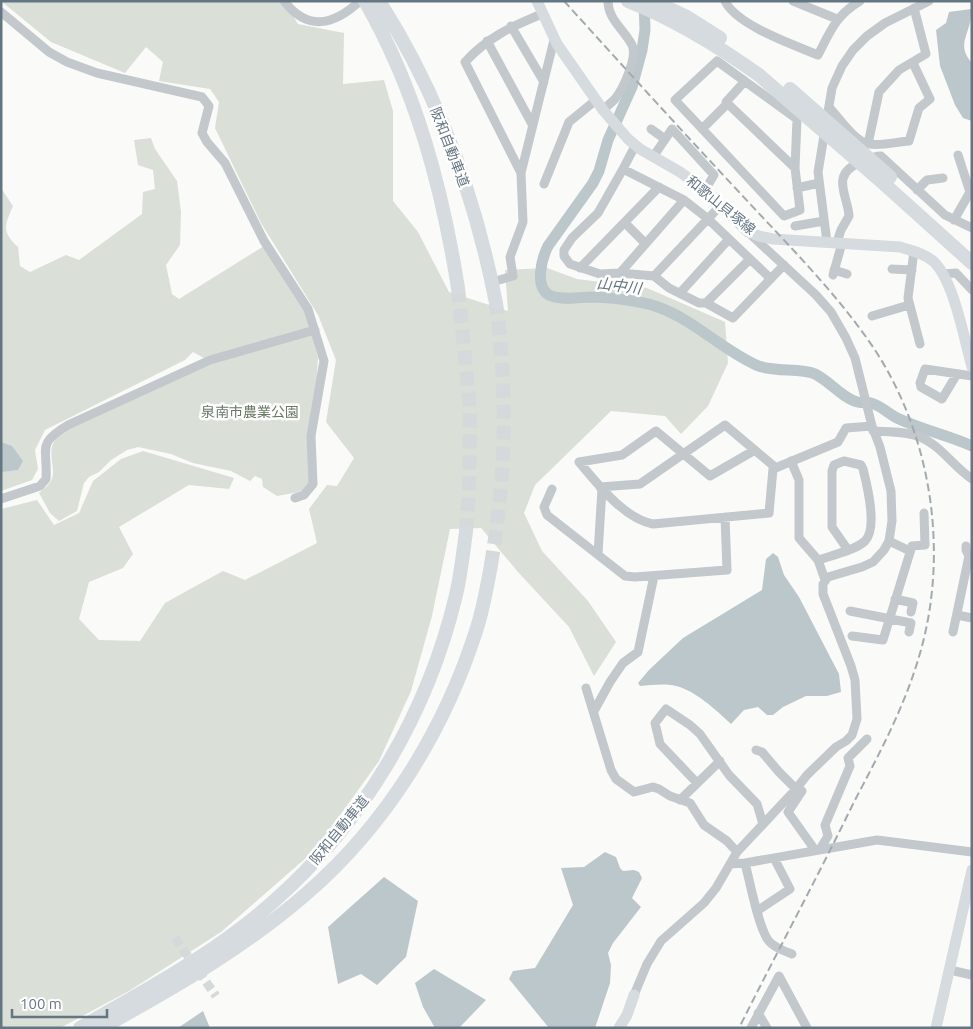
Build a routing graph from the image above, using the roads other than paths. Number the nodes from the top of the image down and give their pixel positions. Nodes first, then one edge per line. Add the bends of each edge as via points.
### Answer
1 (284, 1) edge
2 (360, 1) edge
3 (365, 1) edge
4 (537, 1) edge
5 (608, 1) edge
6 (628, 1) edge
7 (653, 1) edge
8 (725, 1) edge
9 (793, 1) edge
10 (860, 1) edge
11 (929, 1) edge
12 (914, 8) junction
13 (380, 11) edge
14 (1, 12) edge
15 (542, 14) junction
16 (676, 17) junction
17 (837, 19) junction
18 (511, 26) junction
19 (554, 40) junction
20 (487, 41) junction
21 (913, 62) junction
22 (745, 81) junction
23 (544, 82) junction
24 (596, 100) junction
25 (727, 104) junction
26 (829, 107) junction
27 (604, 112) junction
28 (532, 124) junction
29 (651, 129) dead end
30 (702, 129) junction
31 (665, 139) junction
32 (632, 142) junction
33 (868, 144) junction
34 (958, 155) dead end
35 (653, 157) junction
36 (795, 168) junction
37 (623, 169) junction
38 (874, 169) junction
39 (968, 172) edge
40 (521, 173) junction
41 (943, 178) dead end
42 (819, 183) junction
43 (544, 184) dead end
44 (658, 187) junction
45 (797, 188) junction
46 (705, 190) junction
47 (918, 190) junction
48 (684, 200) junction
49 (721, 205) junction
50 (708, 218) junction
51 (954, 220) junction
52 (824, 221) junction
53 (625, 224) junction
54 (795, 226) dead end
55 (972, 228) edge
56 (748, 232) junction
57 (729, 239) junction
58 (780, 240) junction
59 (645, 242) junction
60 (835, 242) junction
61 (914, 251) junction
62 (972, 252) edge
63 (775, 258) junction
64 (750, 259) junction
65 (972, 263) edge
66 (784, 265) junction
67 (580, 268) junction
68 (892, 268) dead end
69 (912, 270) junction
70 (620, 273) junction
71 (846, 274) dead end
72 (944, 274) junction
73 (654, 276) junction
74 (499, 280) dead end
75 (771, 280) junction
76 (458, 288) tunnel mouth
77 (972, 290) edge
78 (680, 293) junction
79 (496, 303) tunnel mouth
80 (706, 303) junction
81 (910, 305) junction
82 (877, 313) dead end
83 (315, 330) junction
84 (920, 344) dead end
85 (972, 367) edge
86 (957, 374) dead end
87 (972, 376) edge
88 (872, 428) junction
89 (755, 450) junction
90 (683, 453) junction
91 (792, 461) junction
92 (776, 468) junction
93 (971, 477) edge
94 (601, 488) junction
95 (552, 489) dead end
96 (295, 498) dead end
97 (1, 499) edge
98 (924, 513) dead end
99 (725, 517) junction
100 (466, 532) tunnel mouth
101 (889, 541) junction
102 (966, 546) dead end
103 (848, 550) junction
104 (910, 551) junction
105 (598, 554) junction
106 (970, 557) edge
107 (818, 560) junction
108 (491, 565) tunnel mouth
109 (654, 576) junction
110 (825, 580) junction
111 (895, 599) junction
112 (850, 610) dead end
113 (911, 612) dead end
114 (957, 615) junction
115 (889, 618) junction
116 (972, 618) edge
117 (910, 632) dead end
118 (953, 632) dead end
119 (852, 636) dead end
120 (586, 688) dead end
121 (594, 711) junction
122 (866, 739) dead end
123 (756, 750) dead end
124 (720, 761) junction
125 (697, 783) junction
126 (799, 790) junction
127 (680, 800) junction
128 (763, 824) junction
129 (818, 850) junction
130 (737, 852) junction
131 (972, 852) edge
132 (774, 858) junction
133 (745, 863) junction
134 (730, 864) junction
135 (971, 874) edge
136 (757, 911) junction
137 (792, 954) dead end
138 (950, 970) junction
139 (972, 975) edge
140 (634, 995) joint
141 (758, 1013) junction
142 (80, 1028) edge
143 (101, 1028) edge
144 (619, 1028) edge
145 (751, 1028) edge
146 (767, 1028) edge
147 (807, 1028) edge
148 (936, 1028) edge

1 - 2 street via 299,17 318,22 340,16
3 - 13 highway, 阪和自動車道
4 - 15 main road, 和歌山貝塚線
5 - 27 street via 608,12 635,55 616,98
6 - 16 highway
7 - 16 highway
8 - 17 street via 728,9 750,24 818,55
9 - 17 street
10 - 17 street
11 - 12 street
12 - 21 street via 926,54
12 - 26 street via 885,23 853,50 832,88
13 - 76 highway, 阪和自動車道 via 426,142 446,221
13 - 79 highway, 阪和自動車道 via 417,69 449,138 476,218
14 - 83 street via 49,52 67,62 97,73 202,97 209,106 202,133 225,163 264,240 308,309
15 - 18 street
15 - 19 main road, 和歌山貝塚線
16 - 38 highway via 738,49
18 - 20 street
18 - 23 street
19 - 23 street
19 - 24 main road, 和歌山貝塚線
20 - 28 street
20 - 40 street via 465,62
21 - 33 street via 899,70 880,92
21 - 33 street via 930,99 919,108 909,142
22 - 25 street
22 - 30 street via 716,61 675,100
22 - 36 street via 797,119
23 - 28 street
24 - 27 main road, 和歌山貝塚線
24 - 43 street via 569,122
25 - 30 street
25 - 36 street
26 - 33 street via 859,140
26 - 42 street
27 - 32 main road, 和歌山貝塚線
28 - 40 street
29 - 31 street
30 - 45 street via 784,216 800,210
31 - 35 street
31 - 46 street via 672,129 714,175
32 - 35 main road, 和歌山貝塚線
32 - 37 street
34 - 39 street
35 - 46 main road, 和歌山貝塚線
36 - 45 street
37 - 44 street
37 - 67 street via 598,213 564,250 570,264
38 - 62 highway
38 - 65 highway via 882,182
39 - 51 street via 970,192
40 - 74 street via 523,222 510,257 513,276
41 - 47 street via 927,180
42 - 45 street
42 - 52 street
44 - 48 street
44 - 53 street
46 - 49 main road, 和歌山貝塚線
47 - 51 street
47 - 60 street via 881,156 855,165 844,177 842,187 849,216
48 - 50 street
48 - 59 street
49 - 50 street
49 - 56 main road, 和歌山貝塚線
50 - 57 street
50 - 73 street
51 - 55 street
52 - 54 street
52 - 60 street
53 - 59 street
53 - 67 street
56 - 58 main road, 和歌山貝塚線
56 - 63 street
57 - 64 street
57 - 78 street
58 - 60 main road, 和歌山貝塚線
58 - 63 street
59 - 70 street
60 - 61 main road, 和歌山貝塚線
60 - 71 street via 834,273
61 - 69 street
61 - 72 main road, 和歌山貝塚線 via 932,261
63 - 66 street
64 - 75 street
64 - 80 street
66 - 75 street
66 - 88 street via 816,295 846,338
67 - 70 street via 600,274
68 - 69 street
69 - 81 street
70 - 73 street
72 - 77 street via 956,273
72 - 85 main road, 和歌山貝塚線
73 - 78 street
75 - 80 street via 733,318
78 - 80 street via 699,303
81 - 82 street
81 - 84 street
83 - 96 street via 324,361 311,436 313,484 304,495
83 - 97 street via 210,360 68,424 51,436 46,444 46,479 40,486
86 - 87 street
88 - 91 street via 846,428 838,442
88 - 93 street via 921,437
88 - 101 street via 892,496
89 - 90 street via 710,476
89 - 90 street via 725,425
89 - 92 street
90 - 94 street via 640,484
90 - 94 street via 656,431 622,455 579,462
91 - 92 street
91 - 107 street via 799,480 799,538
92 - 99 street via 773,469 769,513
94 - 99 street via 642,522 653,524
94 - 105 street
95 - 105 street via 544,507 547,515
98 - 104 street via 926,545 912,546
99 - 109 street via 727,570
100 - 142 highway, 阪和自動車道 via 456,594 425,691 391,759 349,822 300,877 243,926 178,970
101 - 104 street
101 - 110 street via 873,562
102 - 106 street
103 - 103 street via 867,539 871,505 861,465 844,460 834,465 832,471 832,527
103 - 107 street
104 - 111 street
105 - 109 street via 625,576
106 - 114 street
107 - 110 street
108 - 143 highway, 阪和自動車道 via 476,630 432,736 371,827 327,874 276,919 208,966
109 - 121 street via 638,652 623,663
110 - 126 street via 825,601 854,676 857,719 849,738 819,763
111 - 113 street via 914,604
111 - 115 street
112 - 115 street
114 - 116 street
114 - 118 street
115 - 117 street via 911,623
115 - 119 street via 883,640
120 - 121 street
121 - 127 street via 616,779 634,792 659,789
122 - 129 street via 848,758 850,766 825,825 828,836
123 - 126 street via 762,752
124 - 125 street
124 - 125 street via 695,730 666,708 655,723 660,744
124 - 128 street via 757,804
125 - 127 street
126 - 128 street
126 - 129 street via 788,812
127 - 130 street via 690,803 704,825
128 - 130 street
129 - 131 street via 877,840
129 - 132 street
130 - 134 street
132 - 133 street
132 - 136 street via 790,889
133 - 134 street
133 - 136 street
134 - 140 street via 710,897 660,941
135 - 138 main road
136 - 137 street via 768,940
138 - 139 street
138 - 148 main road
140 - 144 main road
141 - 145 street
141 - 146 street
141 - 147 street via 779,976

